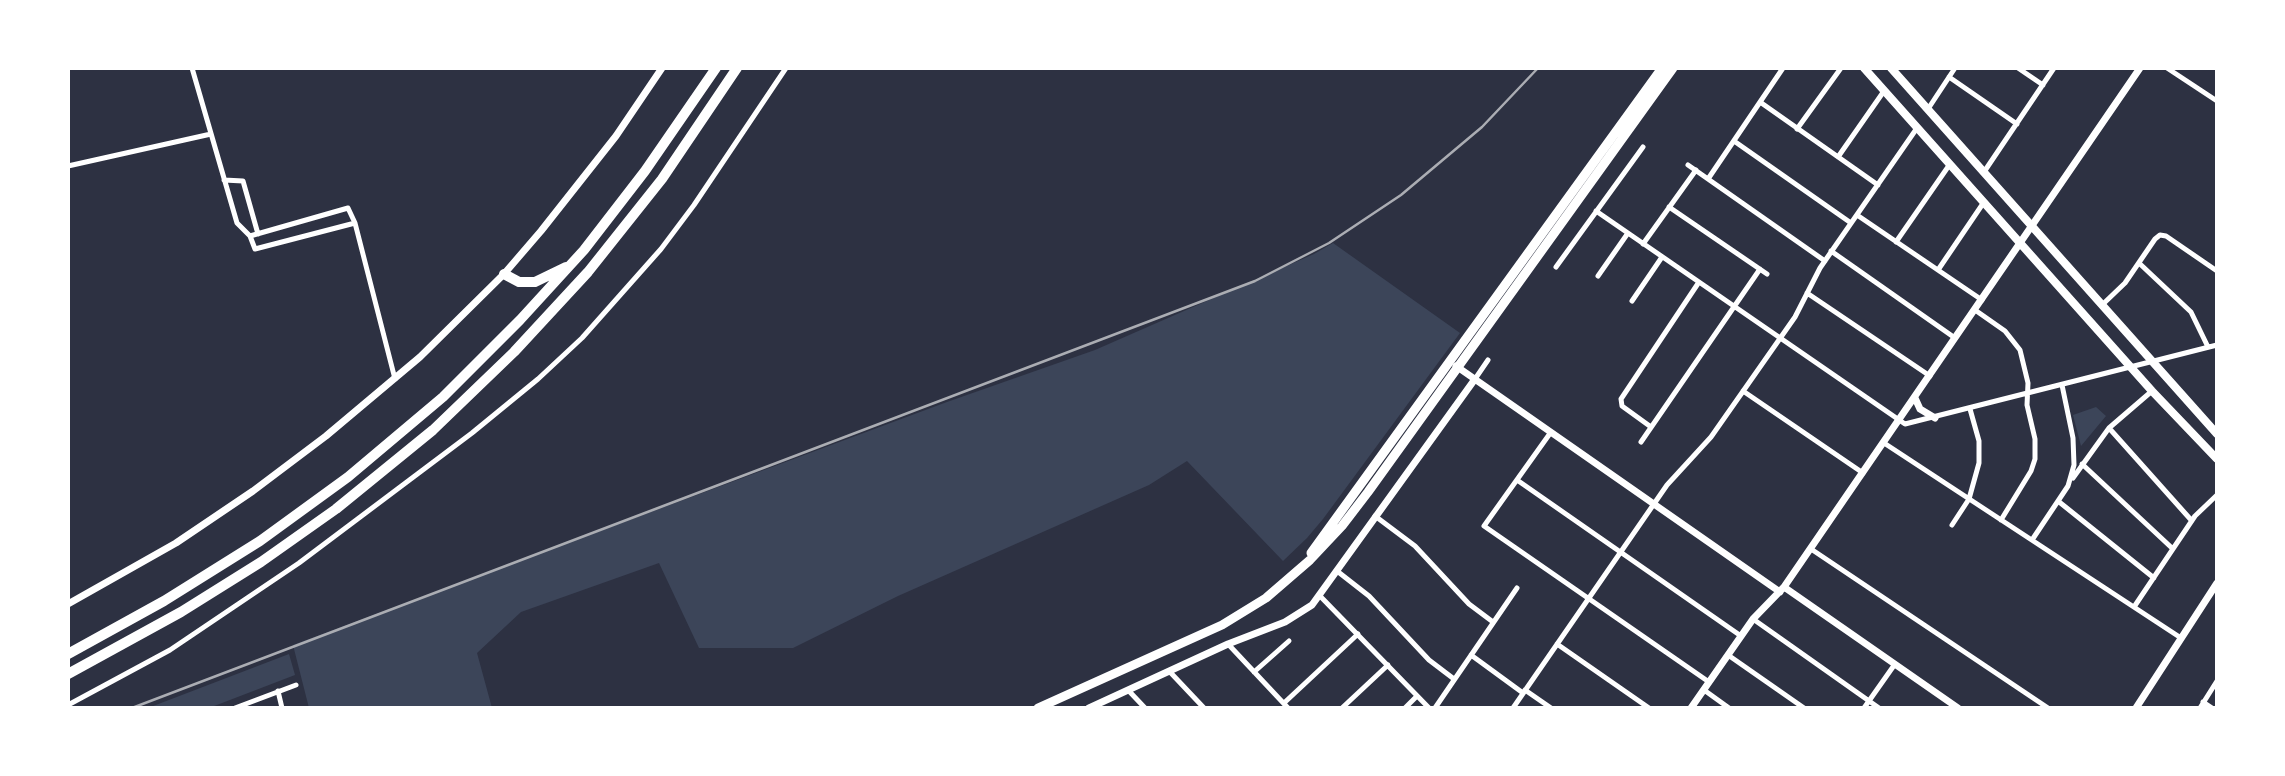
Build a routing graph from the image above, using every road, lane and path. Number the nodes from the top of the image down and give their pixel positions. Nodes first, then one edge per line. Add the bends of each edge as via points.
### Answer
1 (192, 68) edge
2 (662, 68) edge
3 (716, 68) edge
4 (737, 68) edge
5 (786, 68) edge
6 (1662, 68) edge
7 (1673, 68) edge
8 (1783, 68) edge
9 (1841, 68) edge
10 (1864, 68) edge
11 (1955, 68) edge
12 (2018, 68) edge
13 (2054, 68) edge
14 (2140, 68) edge
15 (2167, 68) edge
16 (1896, 70) edge
17 (1949, 77) junction
18 (2043, 85) junction
19 (1884, 91) junction
20 (2217, 101) edge
21 (1760, 102) junction
22 (1928, 109) junction
23 (2017, 124) junction
24 (1917, 128) junction
25 (1797, 129) junction
26 (211, 135) junction
27 (1734, 141) junction
28 (1643, 147) dead end
29 (1838, 157) junction
30 (1950, 164) junction
31 (1688, 165) dead end
32 (68, 166) edge
33 (1696, 170) junction
34 (1984, 172) junction
35 (1708, 178) junction
36 (224, 180) junction
37 (1878, 185) junction
38 (1984, 202) junction
39 (1669, 207) junction
40 (1596, 211) junction
41 (1857, 215) junction
42 (355, 223) junction
43 (1851, 223) junction
44 (2032, 227) junction
45 (1628, 233) junction
46 (258, 234) junction
47 (250, 236) junction
48 (1896, 242) junction
49 (1643, 244) junction
50 (2021, 244) junction
51 (1831, 251) junction
52 (1662, 257) junction
53 (1825, 261) junction
54 (572, 263) junction
55 (2139, 263) junction
56 (1556, 267) dead end
57 (2216, 268) edge
58 (1759, 269) junction
59 (1938, 270) junction
60 (504, 274) junction
61 (1767, 274) dead end
62 (1598, 276) dead end
63 (1699, 282) junction
64 (1807, 293) junction
65 (1982, 300) junction
66 (1632, 301) dead end
67 (2102, 305) junction
68 (1733, 307) junction
69 (1975, 310) junction
70 (1955, 338) junction
71 (1779, 339) junction
72 (2217, 345) edge
73 (2208, 348) junction
74 (1488, 360) dead end
75 (1449, 361) junction
76 (2152, 361) junction
77 (1459, 367) junction
78 (2130, 367) junction
79 (1930, 376) junction
80 (394, 379) junction
81 (1475, 379) junction
82 (2062, 385) junction
83 (1743, 391) junction
84 (2152, 391) junction
85 (2027, 394) junction
86 (1915, 398) junction
87 (1970, 409) junction
88 (1935, 418) junction
89 (1898, 422) junction
90 (1651, 427) junction
91 (2109, 428) junction
92 (1551, 432) junction
93 (2217, 434) edge
94 (1641, 442) dead end
95 (1884, 443) junction
96 (2217, 459) edge
97 (2082, 464) junction
98 (1863, 473) junction
99 (1517, 480) junction
100 (2067, 486) junction
101 (2217, 495) edge
102 (1969, 499) junction
103 (2058, 501) junction
104 (1654, 504) junction
105 (1375, 516) junction
106 (2001, 520) junction
107 (2192, 521) junction
108 (1952, 525) dead end
109 (2032, 540) junction
110 (1811, 549) junction
111 (2173, 549) junction
112 (1621, 552) junction
113 (1337, 571) junction
114 (1295, 574) junction
115 (2154, 578) junction
116 (2217, 583) edge
117 (1517, 588) dead end
118 (1782, 589) junction
119 (1320, 596) junction
120 (1589, 598) junction
121 (68, 604) edge
122 (2134, 607) junction
123 (1753, 620) junction
124 (1493, 622) junction
125 (1358, 635) junction
126 (1741, 636) junction
127 (2181, 638) junction
128 (1289, 641) dead end
129 (1228, 644) junction
130 (1557, 644) junction
131 (68, 654) edge
132 (1471, 655) junction
133 (1728, 655) junction
134 (1895, 664) junction
135 (1388, 665) junction
136 (1170, 672) junction
137 (1254, 672) junction
138 (68, 674) edge
139 (1454, 679) junction
140 (2217, 681) edge
141 (1709, 682) junction
142 (296, 685) dead end
143 (1128, 690) junction
144 (1704, 690) junction
145 (278, 691) junction
146 (1524, 691) junction
147 (1417, 696) junction
148 (1869, 701) junction
149 (68, 705) edge
150 (2202, 705) edge
151 (1286, 706) edge
152 (234, 708) edge
153 (282, 708) edge
154 (1038, 708) edge
155 (1089, 708) edge
156 (1145, 708) edge
157 (1204, 708) edge
158 (1342, 708) edge
159 (1405, 708) edge
160 (1429, 708) edge
161 (1435, 708) edge
162 (1513, 708) edge
163 (1551, 708) edge
164 (1649, 708) edge
165 (1691, 708) edge
166 (1729, 708) edge
167 (1804, 708) edge
168 (1864, 708) edge
169 (1879, 708) edge
170 (1958, 708) edge
171 (2048, 708) edge
172 (2136, 708) edge
173 (2212, 708) edge

1 - 26 street
2 - 60 street via 588,173
3 - 54 highway via 645,171
4 - 138 highway via 662,178 588,272 433,430 336,509 251,569
5 - 149 street via 661,249 582,338 538,379 299,563 170,650
6 - 75 main road
7 - 77 main road
8 - 21 street
9 - 25 street
10 - 19 main road
11 - 17 street
12 - 18 street
13 - 18 street
14 - 44 street
15 - 20 street
16 - 22 main road
17 - 22 street
17 - 23 street
18 - 23 street
19 - 24 main road
19 - 29 street
21 - 25 street
21 - 27 street
22 - 34 main road
23 - 34 street
24 - 30 main road
24 - 37 street
25 - 29 street
26 - 32 street
26 - 36 street
27 - 35 street
27 - 43 street
28 - 40 street
29 - 37 street
30 - 38 main road
30 - 48 street
31 - 33 street
33 - 35 street
33 - 39 street
34 - 44 main road
35 - 53 street
36 - 46 street via 243,181
36 - 47 street via 237,223
37 - 41 street
38 - 50 main road
38 - 59 street
39 - 49 street
39 - 58 street
40 - 45 street
40 - 56 street
41 - 43 street
41 - 48 street
42 - 46 street via 348,208
42 - 47 street via 256,249
42 - 80 street
43 - 51 street
44 - 50 street
44 - 67 main road
45 - 49 street
45 - 62 street
46 - 47 street
48 - 59 street
49 - 52 street
50 - 65 street
50 - 78 main road
51 - 53 street
51 - 70 street
52 - 63 street
52 - 66 street
53 - 64 street
54 - 60 highway via 535,282 519,282
54 - 131 highway via 461,379 348,477 216,570
55 - 57 street via 2162,235
55 - 67 street
55 - 73 street via 2191,312
58 - 61 street
58 - 68 street
59 - 65 street
60 - 80 street
63 - 68 street
63 - 90 street via 1620,399 1622,406
64 - 71 street
64 - 79 street
65 - 69 street
67 - 76 main road
68 - 71 street
68 - 90 street
69 - 70 street
69 - 85 street via 2013,339 2022,356
70 - 79 street
71 - 83 street
71 - 89 street
72 - 73 street
73 - 76 street
74 - 81 street
75 - 77 street
75 - 114 main road
76 - 78 street
76 - 93 main road
77 - 81 street
77 - 114 main road via 1355,510
78 - 82 street
78 - 84 main road
79 - 86 street
80 - 121 street via 225,511
81 - 92 street
81 - 105 street
82 - 85 street
82 - 100 street via 2075,447
83 - 98 street
83 - 104 street
84 - 91 street
84 - 96 main road
85 - 87 street
85 - 106 street via 2035,459 2029,477
86 - 88 street via 1920,409
86 - 89 street
87 - 88 street
87 - 102 street via 1980,457
88 - 89 street
89 - 95 street
90 - 94 street
91 - 97 street
91 - 107 street
92 - 99 street
92 - 104 street
95 - 98 street
95 - 102 street
97 - 100 street
97 - 111 street
98 - 110 street
99 - 112 street
99 - 120 street via 1484,526
100 - 103 street
101 - 107 street
102 - 106 street
102 - 108 street
103 - 109 street
103 - 115 street
104 - 112 street
104 - 118 street
105 - 113 street
105 - 124 street via 1415,547 1469,604
106 - 109 street
107 - 111 street
109 - 122 street
110 - 118 street
110 - 171 street
111 - 115 street
112 - 120 street
112 - 126 street
113 - 119 street
113 - 139 street
114 - 154 main road via 1222,625
115 - 122 street
116 - 127 street
117 - 124 street
118 - 123 street
118 - 134 street
119 - 125 street
119 - 129 street via 1295,617
120 - 130 street
120 - 141 street
122 - 127 street
123 - 126 street
123 - 148 street
124 - 132 street
125 - 135 street
125 - 151 street
126 - 133 street
127 - 172 street
128 - 137 street
129 - 136 street
129 - 137 street
130 - 146 street
130 - 164 street
132 - 139 street
132 - 146 street
133 - 141 street
133 - 167 street
134 - 148 street
134 - 170 street
135 - 147 street
135 - 158 street
136 - 143 street
136 - 157 street
137 - 151 street
139 - 161 street
140 - 150 street
141 - 144 street
142 - 145 street
143 - 155 street
143 - 156 street
144 - 165 street
144 - 166 street
145 - 152 street
145 - 153 street
146 - 162 street
146 - 163 street
147 - 159 street
147 - 160 street
148 - 168 street
148 - 169 street
150 - 173 street

